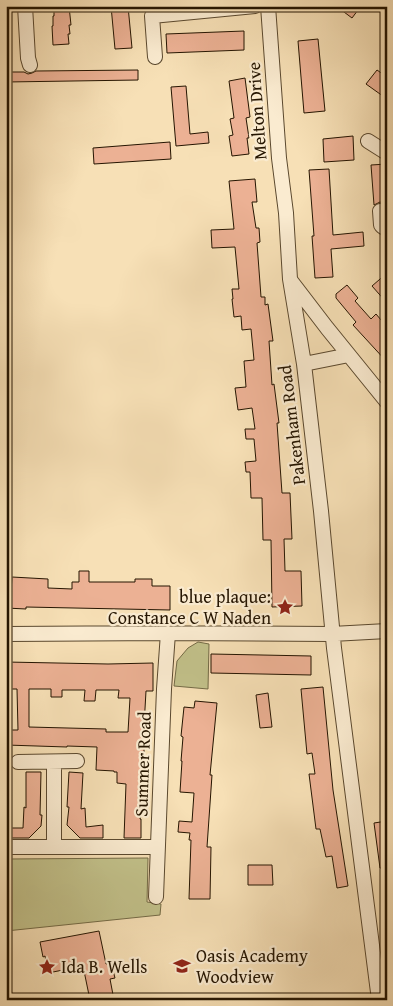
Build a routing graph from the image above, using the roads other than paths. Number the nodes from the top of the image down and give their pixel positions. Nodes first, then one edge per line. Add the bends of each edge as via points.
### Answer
1 (25, 6) edge
2 (256, 6) edge
3 (268, 6) edge
4 (155, 57) dead end
5 (30, 65) dead end
6 (368, 141) dead end
7 (387, 153) edge
8 (380, 211) dead end
9 (286, 213) joint
10 (387, 226) edge
11 (290, 279) junction
12 (349, 354) junction
13 (304, 364) junction
14 (387, 402) edge
15 (387, 631) edge
16 (168, 632) junction
17 (6, 634) edge
18 (332, 634) junction
19 (76, 761) dead end
20 (18, 762) dead end
21 (54, 762) junction
22 (6, 847) edge
23 (54, 847) junction
24 (158, 847) junction
25 (156, 897) dead end
26 (379, 1000) edge

1 - 5 street
2 - 4 street via 152,16
3 - 9 street, Melton Drive
6 - 7 street
8 - 10 street via 381,225
9 - 11 street, Pakenham Road
11 - 12 street
11 - 13 street, Pakenham Road
12 - 13 street
12 - 14 street
13 - 18 street, Pakenham Road
15 - 18 street
16 - 17 street
16 - 18 street
16 - 24 street, Summer Road
18 - 26 street, Pakenham Road
19 - 21 street
20 - 21 street
21 - 23 street
22 - 23 street
23 - 24 street
24 - 25 street, Summer Road

